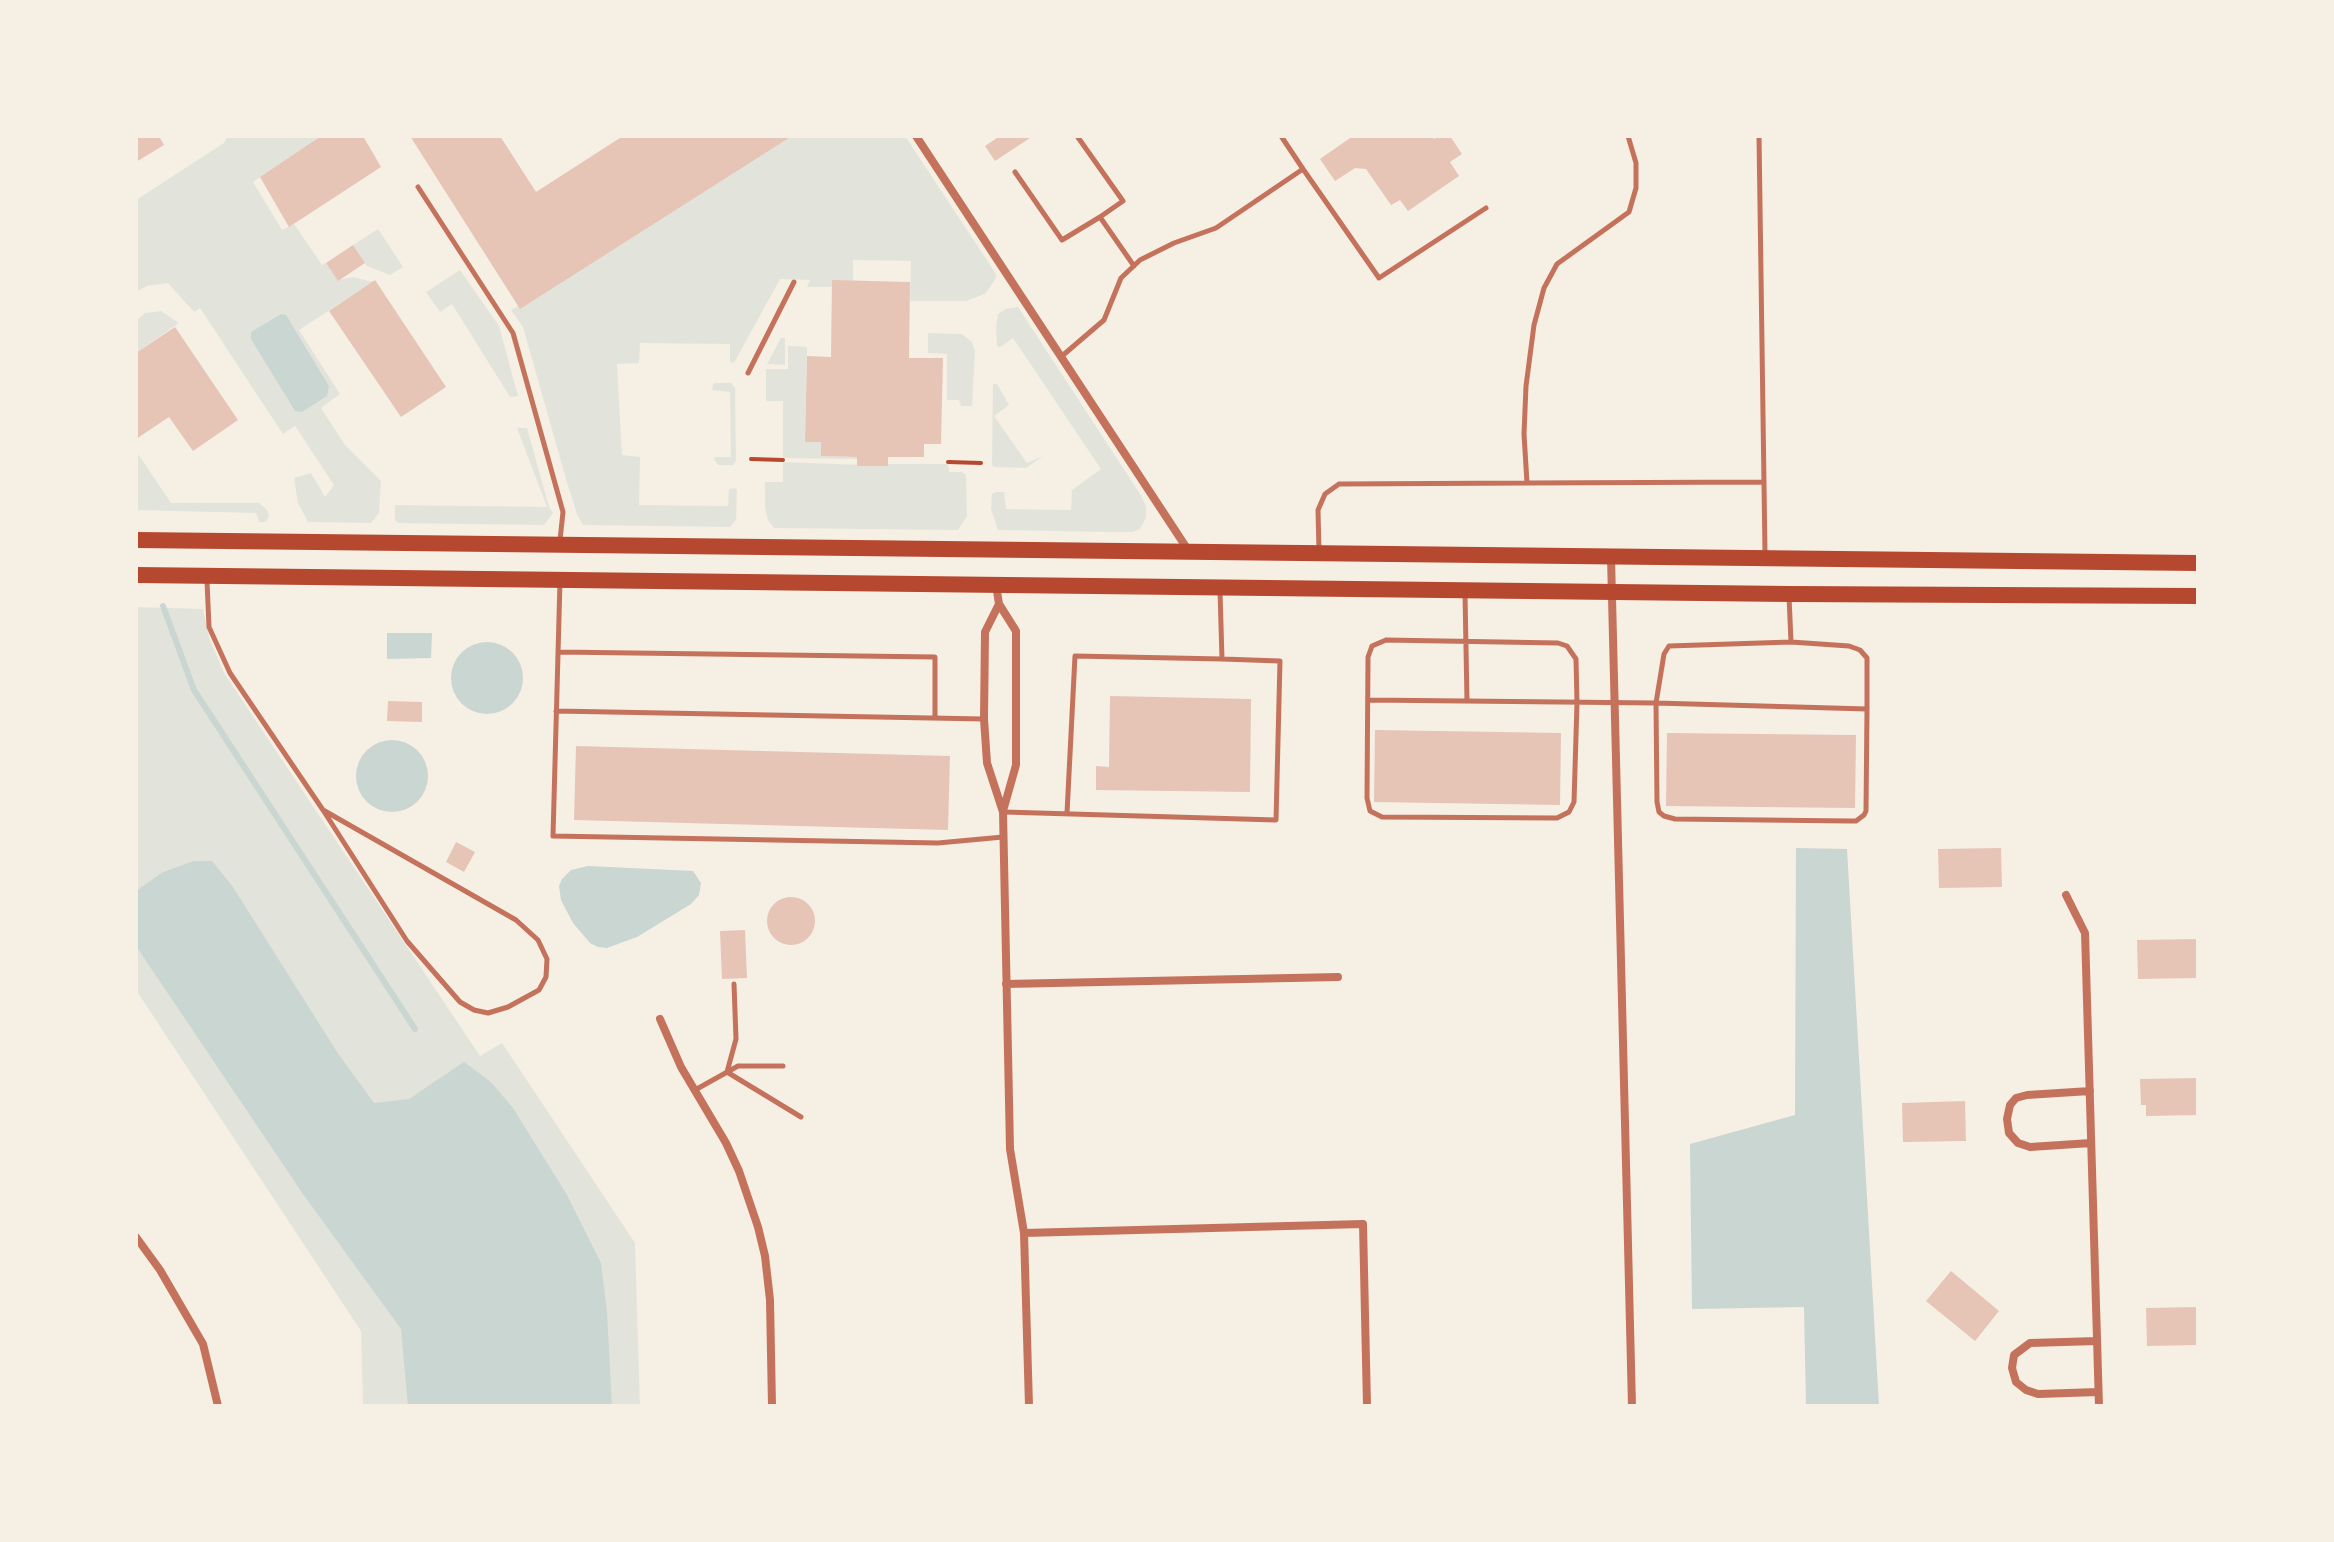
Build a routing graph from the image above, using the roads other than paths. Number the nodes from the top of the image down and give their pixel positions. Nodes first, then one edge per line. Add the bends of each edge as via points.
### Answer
1 (916, 136) edge
2 (1077, 136) edge
3 (1281, 136) edge
4 (1628, 136) edge
5 (1759, 136) edge
6 (1303, 169) junction
7 (1015, 172) dead end
8 (418, 187) dead end
9 (1486, 208) dead end
10 (1100, 217) junction
11 (1134, 266) junction
12 (794, 282) dead end
13 (1062, 356) junction
14 (748, 373) dead end
15 (1764, 482) junction
16 (1527, 483) junction
17 (136, 540) edge
18 (560, 545) junction
19 (1190, 553) junction
20 (1319, 555) junction
21 (1611, 557) junction
22 (1766, 558) junction
23 (2198, 563) edge
24 (136, 575) edge
25 (207, 576) junction
26 (560, 580) junction
27 (996, 585) junction
28 (1220, 588) junction
29 (1465, 590) junction
30 (1612, 592) junction
31 (1789, 594) junction
32 (2198, 596) edge
33 (999, 604) junction
34 (1467, 641) junction
35 (1791, 642) junction
36 (558, 652) junction
37 (1222, 659) junction
38 (1368, 700) junction
39 (1467, 701) junction
40 (1577, 703) junction
41 (1615, 703) junction
42 (1656, 703) junction
43 (1867, 709) junction
44 (556, 711) junction
45 (935, 718) junction
46 (984, 719) junction
47 (323, 810) junction
48 (1003, 812) junction
49 (1067, 813) junction
50 (1003, 837) junction
51 (2066, 895) dead end
52 (1338, 977) dead end
53 (734, 984) dead end
54 (1006, 984) junction
55 (660, 1019) dead end
56 (783, 1066) dead end
57 (727, 1072) junction
58 (695, 1090) junction
59 (2090, 1091) junction
60 (801, 1117) dead end
61 (2091, 1143) junction
62 (1024, 1233) junction
63 (136, 1237) edge
64 (2097, 1341) junction
65 (2098, 1392) junction
66 (218, 1406) edge
67 (772, 1406) edge
68 (1029, 1406) edge
69 (1367, 1406) edge
70 (1632, 1406) edge
71 (2099, 1406) edge

1 - 13 street
2 - 10 lane via 1123,201
3 - 6 lane
4 - 16 lane via 1636,163 1629,212 1557,264 1544,288 1526,386
5 - 15 lane
6 - 9 lane via 1379,278
6 - 11 lane via 1216,228 1174,243
7 - 10 lane via 1062,240
8 - 18 lane via 513,333 563,512
10 - 11 lane
11 - 13 lane via 1121,278 1104,320
12 - 14 lane
13 - 19 street
15 - 16 lane
15 - 22 lane
16 - 20 lane via 1339,484 1325,494 1318,510
17 - 18 main road
18 - 19 main road
19 - 20 main road
20 - 21 main road
21 - 22 main road
21 - 30 street
22 - 23 main road
24 - 25 main road
25 - 26 main road
25 - 47 lane via 209,627 230,673
26 - 27 main road
26 - 36 lane
27 - 28 main road
27 - 33 street
28 - 29 main road
28 - 37 lane
29 - 30 main road
29 - 34 lane
30 - 31 main road
30 - 41 street
31 - 32 main road
31 - 35 lane
33 - 46 street via 985,632
33 - 48 street via 1016,631 1016,765
34 - 38 lane via 1386,640 1372,646
34 - 39 lane
34 - 40 lane via 1567,646 1576,659
35 - 42 lane via 1669,646
35 - 43 lane via 1849,646 1864,653
36 - 44 lane
36 - 45 lane via 935,657
37 - 49 lane via 1075,656
37 - 49 lane via 1280,661 1276,820
38 - 39 lane
38 - 40 lane via 1367,798 1370,811 1382,817 1557,818 1569,812 1574,802
39 - 40 lane
40 - 41 lane
41 - 42 lane
41 - 70 street
42 - 43 lane
42 - 43 lane via 1657,802 1659,812 1675,819 1859,819 1866,811
44 - 45 lane
44 - 50 lane via 553,836 938,843
45 - 46 lane
46 - 48 street via 987,763
47 - 47 lane via 407,941 460,1002 488,1013 539,990 547,959 538,940 516,920
48 - 49 lane
48 - 50 street
50 - 54 street
51 - 59 street via 2085,933
52 - 54 street
53 - 57 lane via 736,1039
54 - 62 street via 1010,1149
55 - 58 street
56 - 57 lane via 738,1066
57 - 58 lane
57 - 60 lane
58 - 67 street via 739,1171 758,1227 770,1300
59 - 61 street
59 - 61 street via 2016,1098 2007,1119 2009,1133 2030,1147
61 - 64 street
62 - 68 street
62 - 69 street via 1363,1224
63 - 66 street via 203,1344
64 - 65 street
64 - 65 street via 2030,1343 2014,1355 2012,1368 2016,1382 2038,1394
65 - 71 street

